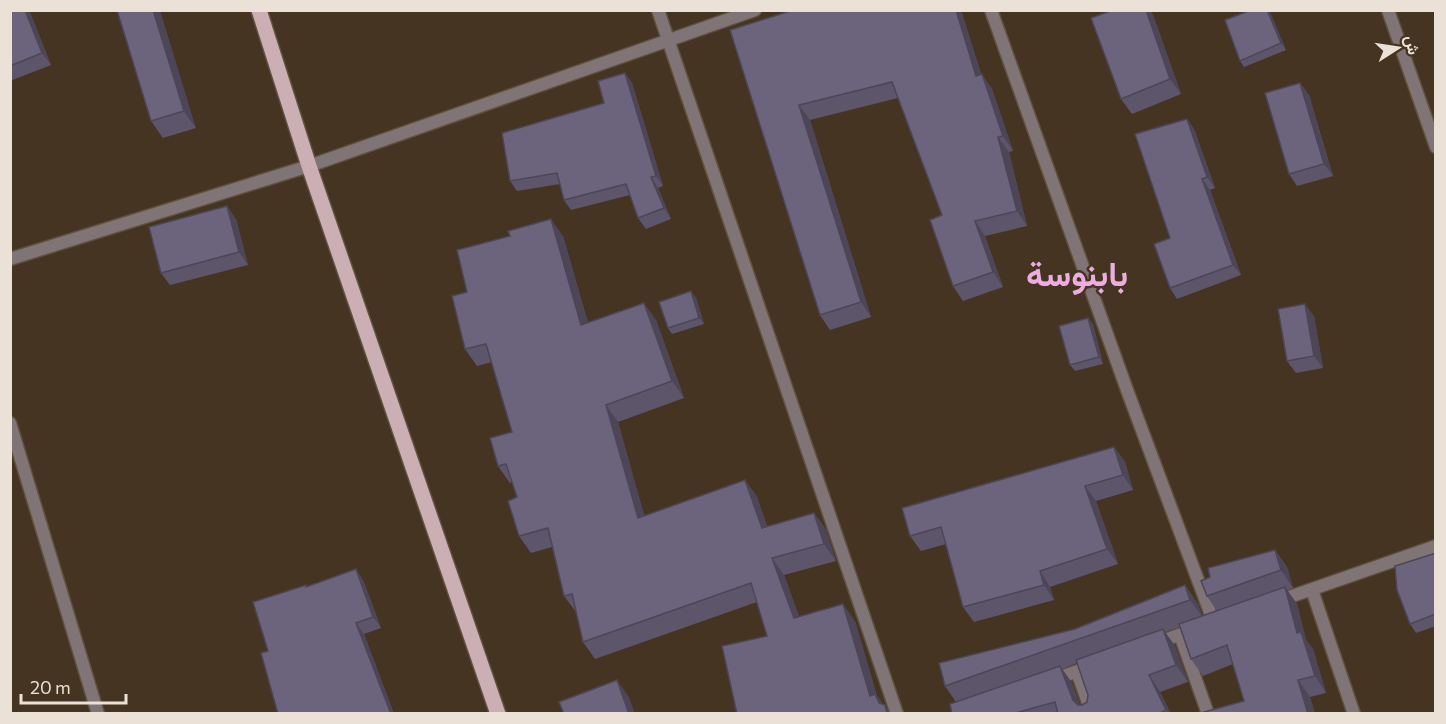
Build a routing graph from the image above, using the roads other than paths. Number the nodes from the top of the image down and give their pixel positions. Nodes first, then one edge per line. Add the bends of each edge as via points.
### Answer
1 (259, 10) edge
2 (658, 10) edge
3 (755, 10) edge
4 (991, 10) edge
5 (1388, 10) edge
6 (667, 41) junction
7 (1436, 147) edge
8 (309, 166) junction
9 (10, 259) edge
10 (10, 423) edge
11 (1436, 546) edge
12 (1312, 590) junction
13 (1268, 605) edge
14 (1180, 635) junction
15 (1149, 646) edge
16 (1108, 660) edge
17 (1077, 672) junction
18 (1044, 683) edge
19 (98, 714) edge
20 (498, 714) edge
21 (897, 714) edge
22 (1092, 714) edge
23 (1208, 714) edge
24 (1354, 714) edge

1 - 8 main road
2 - 6 street
3 - 6 street
4 - 14 street via 1123,379 1219,621
5 - 7 street
6 - 8 street
6 - 21 street
8 - 9 street
8 - 20 main road
10 - 19 street
11 - 12 street
12 - 13 street
12 - 24 street
14 - 15 street
14 - 23 street
16 - 17 street
17 - 18 street
17 - 22 street

